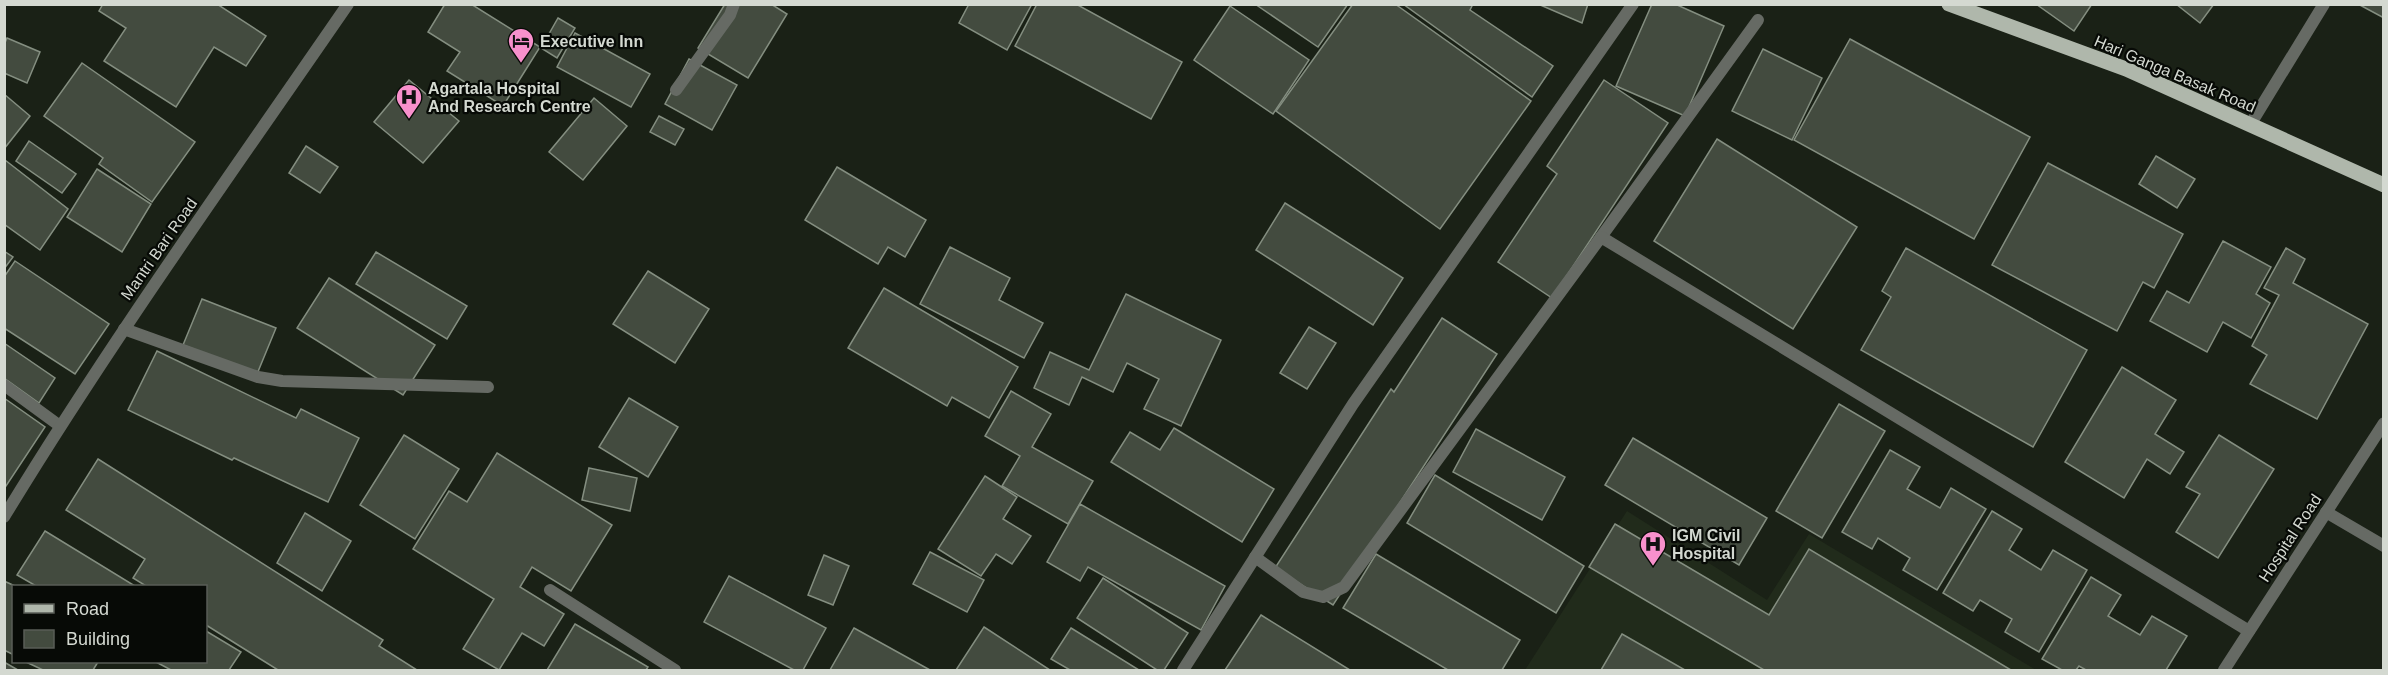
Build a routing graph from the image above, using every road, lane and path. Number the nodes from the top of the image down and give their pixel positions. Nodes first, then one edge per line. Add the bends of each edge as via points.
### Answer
1 (348, 4) edge
2 (734, 4) edge
3 (1633, 4) edge
4 (1949, 4) edge
5 (2324, 4) edge
6 (1758, 20) dead end
7 (676, 90) dead end
8 (2250, 125) junction
9 (2384, 185) edge
10 (1601, 237) junction
11 (124, 329) junction
12 (4, 385) edge
13 (488, 387) dead end
14 (2384, 423) edge
15 (60, 426) junction
16 (2326, 512) junction
17 (4, 517) edge
18 (2384, 546) edge
19 (1256, 556) junction
20 (550, 590) dead end
21 (2249, 631) junction
22 (675, 670) edge
23 (1183, 670) edge
24 (2224, 670) edge

1 - 11 street, Mantri Bari Road
2 - 7 street
3 - 19 street via 1353,404
4 - 8 main road, Hari Ganga Basak Road via 2126,69
5 - 8 street
6 - 10 street
8 - 9 main road, Hari Ganga Basak Road
10 - 19 street via 1344,587 1323,597 1303,592
10 - 21 street
11 - 13 street via 258,377 282,381
11 - 15 street, Mantri Bari Road
12 - 15 street
14 - 16 street, Hospital Road
15 - 17 street, Mantri Bari Road
16 - 18 street
16 - 21 street, Hospital Road
19 - 23 street
20 - 22 street
21 - 24 street, Hospital Road

